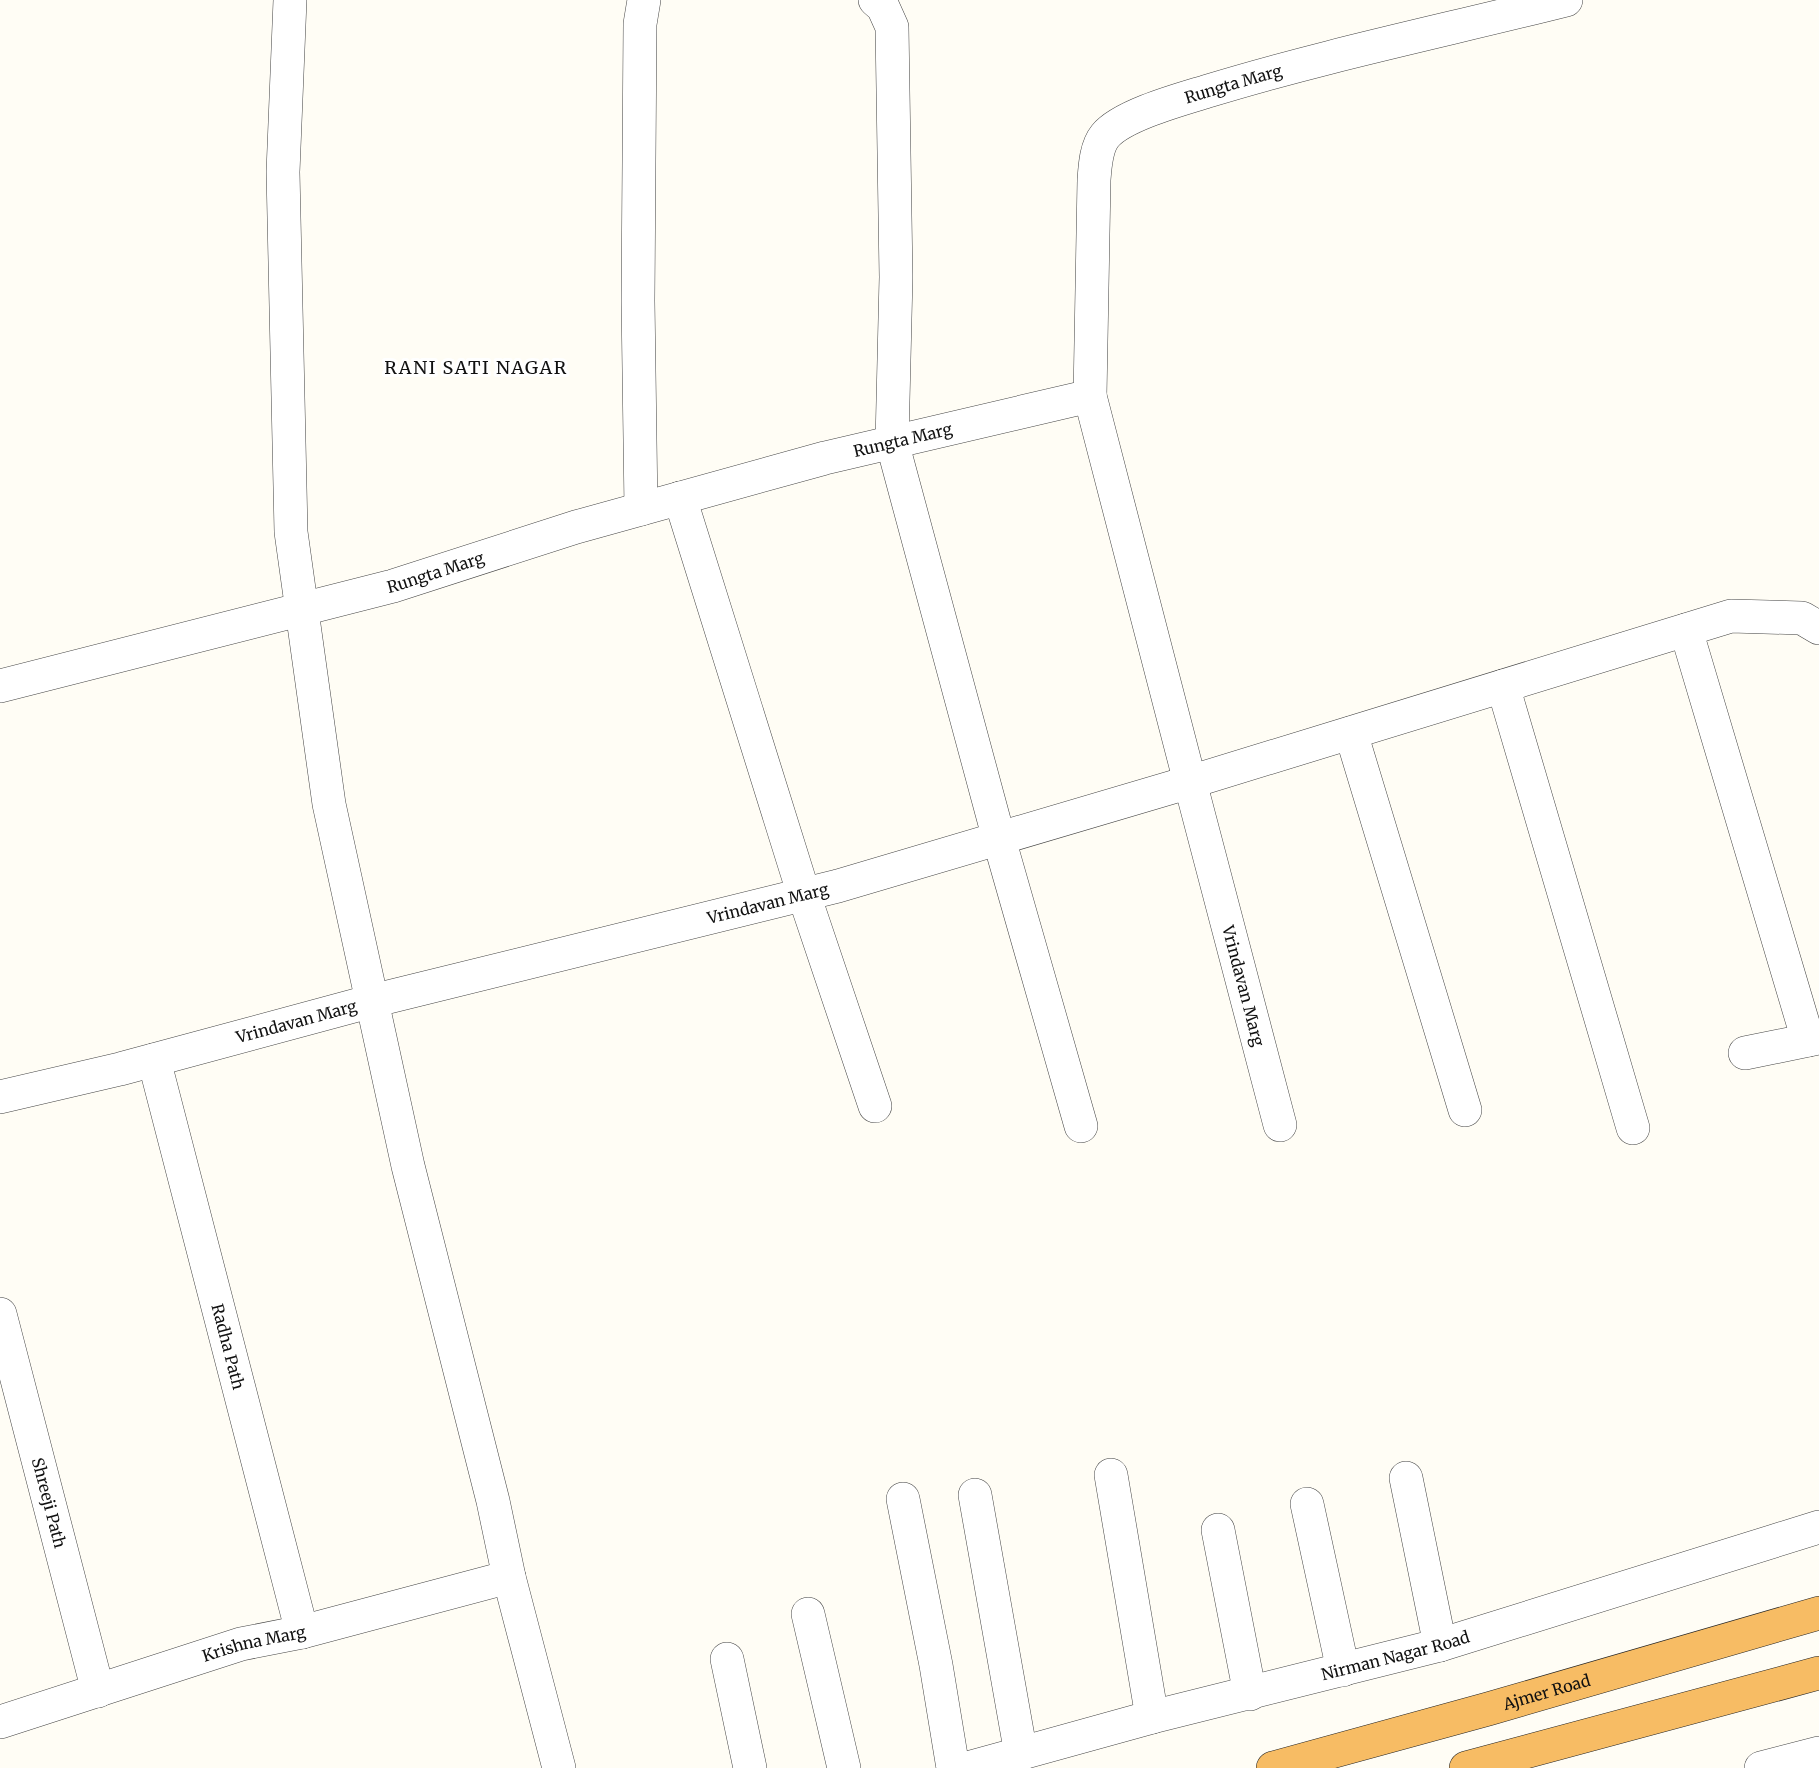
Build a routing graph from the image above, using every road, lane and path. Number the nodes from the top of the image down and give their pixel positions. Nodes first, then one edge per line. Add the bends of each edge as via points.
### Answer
1 (290, 0) edge
2 (644, 0) edge
3 (875, 0) edge
4 (1566, 0) edge
5 (1090, 396) junction
6 (892, 442) junction
7 (680, 498) junction
8 (641, 509) junction
9 (302, 608) junction
10 (1819, 628) edge
11 (1686, 630) junction
12 (0, 686) edge
13 (1503, 686) junction
14 (1351, 733) junction
15 (1190, 782) junction
16 (999, 839) junction
17 (804, 895) junction
18 (372, 1001) junction
19 (1813, 1039) edge
20 (1745, 1053) dead end
21 (154, 1060) junction
22 (0, 1097) edge
23 (875, 1106) dead end
24 (1465, 1110) dead end
25 (1280, 1125) dead end
26 (1081, 1126) dead end
27 (1633, 1128) dead end
28 (0, 1314) edge
29 (1111, 1475) dead end
30 (1406, 1478) dead end
31 (975, 1495) dead end
32 (903, 1499) dead end
33 (1307, 1504) dead end
34 (1819, 1527) edge
35 (1218, 1530) dead end
36 (509, 1577) junction
37 (1819, 1613) edge
38 (808, 1614) dead end
39 (302, 1632) junction
40 (1440, 1645) junction
41 (727, 1659) dead end
42 (1343, 1670) junction
43 (1819, 1673) edge
44 (98, 1691) junction
45 (1250, 1694) junction
46 (1152, 1717) junction
47 (0, 1722) edge
48 (1819, 1753) edge
49 (1021, 1754) junction
50 (560, 1768) edge
51 (750, 1768) edge
52 (844, 1768) edge
53 (953, 1768) edge
54 (968, 1768) edge
55 (1273, 1768) edge
56 (1467, 1768) edge
57 (1761, 1768) edge

1 - 9 street via 283,172 291,532
2 - 8 street via 640,24 638,289
3 - 6 street via 883,7 892,27 896,277
4 - 5 street, Rungta Marg via 1276,70 1119,124 1104,137 1095,160
5 - 6 street, Rungta Marg
5 - 15 street
6 - 7 street, Rungta Marg
6 - 16 street
7 - 8 street, Rungta Marg
7 - 17 street
8 - 9 street, Rungta Marg via 393,585
9 - 12 street, Rungta Marg
9 - 18 street via 329,804
10 - 11 street via 1802,618 1762,615 1731,616
11 - 13 street
11 - 19 street
13 - 14 street
13 - 27 street
14 - 15 street
14 - 24 street
15 - 16 street, Vrindavan Marg
15 - 25 street, Vrindavan Marg
16 - 17 street, Vrindavan Marg
16 - 26 street
17 - 18 street, Vrindavan Marg
17 - 23 street
18 - 21 street, Vrindavan Marg
18 - 36 street via 408,1166
19 - 20 street
21 - 22 street, Vrindavan Marg
21 - 39 street, Radha Path
28 - 44 street, Shreeji Path
29 - 46 street
30 - 40 street
31 - 49 street
32 - 53 street
33 - 42 street
34 - 40 street, Nirman Nagar Road
35 - 45 street
36 - 39 street, Krishna Marg
36 - 50 street
37 - 55 highway, Ajmer Road
38 - 52 street
39 - 44 street, Krishna Marg via 241,1644
40 - 42 street, Nirman Nagar Road
41 - 51 street
42 - 45 street, Nirman Nagar Road
43 - 56 highway
44 - 47 street, Krishna Marg
45 - 46 street, Nirman Nagar Road
46 - 49 street, Nirman Nagar Road
48 - 57 street
49 - 54 street, Nirman Nagar Road

